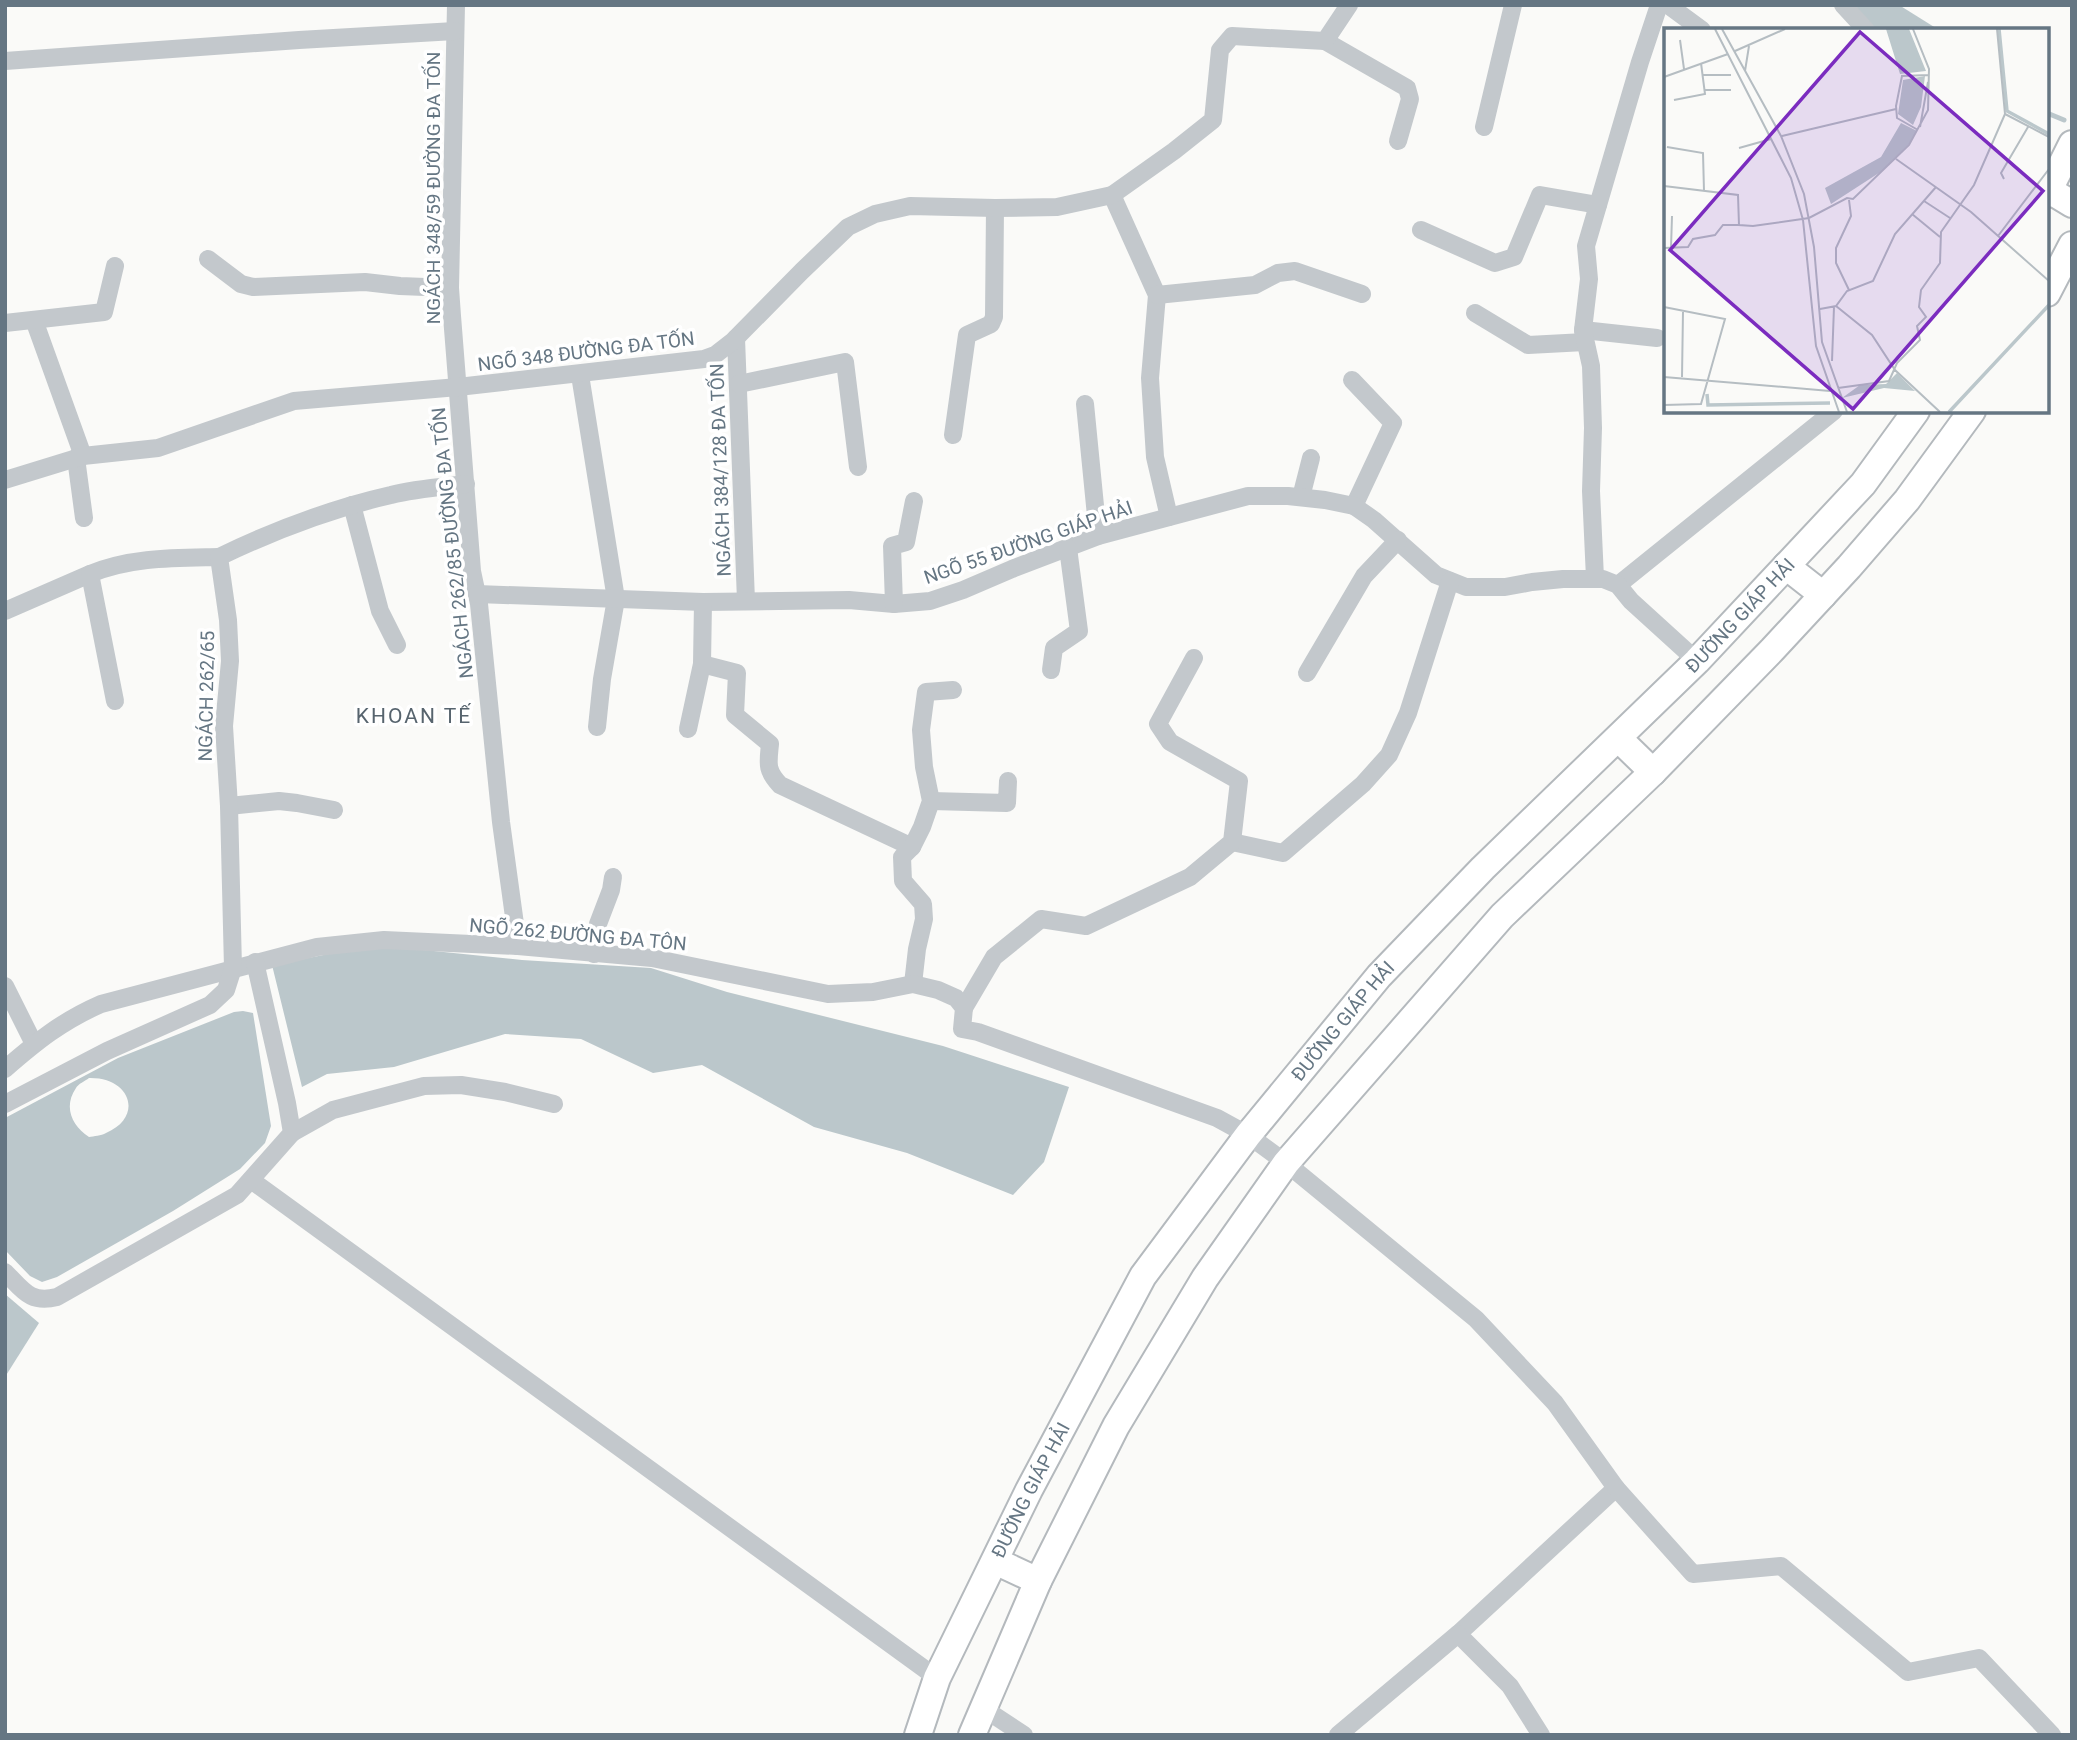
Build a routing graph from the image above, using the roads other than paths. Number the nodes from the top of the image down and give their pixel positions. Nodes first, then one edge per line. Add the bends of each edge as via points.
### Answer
1 (456, 5) edge
2 (1349, 5) edge
3 (1513, 5) edge
4 (1659, 5) edge
5 (1668, 5) edge
6 (1843, 5) edge
7 (1699, 28) edge
8 (1864, 28) edge
9 (455, 32) junction
10 (1325, 41) junction
11 (5, 61) edge
12 (1484, 127) dead end
13 (1398, 141) dead end
14 (2072, 144) edge
15 (2054, 194) edge
16 (1112, 195) junction
17 (1598, 205) junction
18 (995, 208) junction
19 (1421, 230) dead end
20 (2072, 245) edge
21 (208, 259) dead end
22 (115, 266) dead end
23 (450, 288) junction
24 (2049, 289) edge
25 (1362, 294) dead end
26 (1157, 295) junction
27 (1475, 313) dead end
28 (34, 320) junction
29 (5, 323) edge
30 (1584, 336) junction
31 (736, 338) junction
32 (1657, 338) dead end
33 (580, 374) junction
34 (1352, 380) dead end
35 (739, 384) junction
36 (458, 387) junction
37 (1086, 404) dead end
38 (1831, 413) edge
39 (1915, 413) edge
40 (1971, 413) edge
41 (953, 435) dead end
42 (79, 457) junction
43 (1311, 458) dead end
44 (858, 467) dead end
45 (5, 480) edge
46 (466, 484) junction
47 (1301, 497) junction
48 (914, 501) dead end
49 (352, 505) junction
50 (1354, 506) junction
51 (1169, 517) junction
52 (84, 518) dead end
53 (1098, 536) junction
54 (1398, 540) junction
55 (1068, 548) junction
56 (219, 557) junction
57 (1786, 566) junction
58 (90, 574) junction
59 (1595, 578) junction
60 (1450, 581) junction
61 (1618, 585) junction
62 (477, 594) junction
63 (1823, 595) junction
64 (616, 599) junction
65 (746, 601) junction
66 (704, 603) junction
67 (894, 604) junction
68 (5, 611) edge
69 (397, 645) dead end
70 (1194, 658) dead end
71 (1697, 661) junction
72 (702, 664) junction
73 (1051, 670) dead end
74 (1307, 673) dead end
75 (954, 690) dead end
76 (115, 701) dead end
77 (597, 727) dead end
78 (688, 729) dead end
79 (1618, 738) junction
80 (1653, 772) junction
81 (1008, 781) dead end
82 (931, 801) junction
83 (229, 806) junction
84 (334, 810) dead end
85 (1232, 842) junction
86 (912, 848) junction
87 (613, 877) dead end
88 (518, 946) junction
89 (594, 954) junction
90 (255, 962) junction
91 (233, 968) junction
92 (913, 984) junction
93 (5, 986) edge
94 (964, 1008) junction
95 (34, 1044) junction
96 (5, 1069) edge
97 (5, 1104) edge
98 (554, 1104) dead end
99 (292, 1133) junction
100 (1248, 1135) junction
101 (1286, 1163) junction
102 (251, 1180) junction
103 (5, 1272) edge
104 (1616, 1488) junction
105 (995, 1561) junction
106 (1038, 1581) junction
107 (1458, 1634) junction
108 (937, 1678) junction
109 (983, 1708) junction
110 (918, 1735) edge
111 (972, 1735) edge
112 (1024, 1735) edge
113 (1338, 1735) edge
114 (1541, 1735) edge
115 (2052, 1735) edge

1 - 9 street, NGÁCH 348/59 ĐƯỜNG ĐA TỐN
2 - 10 street
3 - 12 street
4 - 17 street
5 - 7 street
6 - 8 street
9 - 11 street
9 - 23 street, NGÁCH 348/59 ĐƯỜNG ĐA TỐN
10 - 13 street via 1407,88 1410,99
10 - 16 street, NGÕ 348 ĐƯỜNG ĐA TỐN via 1232,36 1220,50 1213,120
14 - 15 highway
16 - 18 street, NGÕ 348 ĐƯỜNG ĐA TỐN via 1057,207
16 - 26 street
17 - 19 street via 1540,195 1514,257 1495,263
17 - 30 street via 1586,246 1589,279
18 - 31 street, NGÕ 348 ĐƯỜNG ĐA TỐN via 910,206 875,214 848,227
18 - 41 street via 994,317 991,324 967,335
20 - 24 highway
21 - 23 street via 241,284 253,287 365,282
22 - 28 street via 104,312
23 - 36 street, NGÁCH 348/59 ĐƯỜNG ĐA TỐN
25 - 26 street via 1295,271 1255,285
26 - 51 street via 1150,379 1155,457
27 - 30 street via 1528,345
28 - 29 street
28 - 42 street
30 - 32 street
30 - 59 street via 1591,366
31 - 33 street, NGÕ 348 ĐƯỜNG ĐA TỐN via 704,359
31 - 35 street, NGÁCH 384/128 ĐA TỐN
33 - 36 street, NGÕ 348 ĐƯỜNG ĐA TỐN
33 - 64 street
34 - 50 street via 1393,423
35 - 44 street via 845,362
35 - 65 street, NGÁCH 384/128 ĐA TỐN
36 - 42 street, NGÕ 348 ĐƯỜNG ĐA TỐN via 294,401 158,448
36 - 46 street, NGÁCH 262/85 ĐƯỜNG ĐA TỐN
37 - 53 street
38 - 61 street
39 - 57 highway, ĐƯỜNG GIÁP HẢI via 1863,484
40 - 63 highway via 1907,500
42 - 45 street, NGÕ 348 ĐƯỜNG ĐA TỐN
42 - 52 street
43 - 47 street
46 - 49 street
46 - 62 street, NGÁCH 262/85 ĐƯỜNG ĐA TỐN
47 - 50 street, NGÕ 55 ĐƯỜNG GIÁP HẢI
47 - 51 street, NGÕ 55 ĐƯỜNG GIÁP HẢI via 1248,496
48 - 67 street via 906,542 892,546
49 - 56 street via 268,533
49 - 69 street via 380,611
50 - 54 street, NGÕ 55 ĐƯỜNG GIÁP HẢI
51 - 53 street, NGÕ 55 ĐƯỜNG GIÁP HẢI
53 - 55 street, NGÕ 55 ĐƯỜNG GIÁP HẢI
54 - 60 street, NGÕ 55 ĐƯỜNG GIÁP HẢI via 1436,575
54 - 74 street via 1364,576
55 - 67 street, NGÕ 55 ĐƯỜNG GIÁP HẢI via 930,601
55 - 73 street via 1079,631 1054,648
56 - 58 street via 125,562
56 - 83 street, NGÁCH 262/65 via 230,661 223,726
57 - 63 highway
57 - 71 highway, ĐƯỜNG GIÁP HẢI
58 - 68 street
58 - 76 street
59 - 60 street, NGÕ 55 ĐƯỜNG GIÁP HẢI via 1505,587 1466,587
59 - 61 street, NGÕ 55 ĐƯỜNG GIÁP HẢI
60 - 85 street via 1408,713 1389,755 1363,784 1283,853
61 - 71 street
62 - 64 street, NGÕ 55 ĐƯỜNG GIÁP HẢI
62 - 88 street, NGÁCH 262/85 ĐƯỜNG ĐA TỐN via 500,822
63 - 80 highway
64 - 66 street, NGÕ 55 ĐƯỜNG GIÁP HẢI
64 - 77 street
65 - 66 street, NGÕ 55 ĐƯỜNG GIÁP HẢI
65 - 67 street, NGÕ 55 ĐƯỜNG GIÁP HẢI
66 - 72 street
70 - 85 street via 1158,724 1170,742 1239,781
71 - 79 highway, ĐƯỜNG GIÁP HẢI
72 - 78 street
72 - 86 street via 737,673 735,715 770,744 768,765 780,785
75 - 82 street via 926,692 921,730
79 - 80 highway
79 - 100 highway, ĐƯỜNG GIÁP HẢI via 1378,976
80 - 101 highway via 1502,916
81 - 82 street via 1006,803
82 - 86 street
83 - 84 street via 279,802
83 - 91 street, NGÁCH 262/65
85 - 94 street via 1190,877 1086,926 1041,919 994,957
86 - 92 street via 902,857 903,881 923,905 924,919
87 - 89 street
88 - 89 street, NGÕ 262 ĐƯỜNG ĐA TÔN
88 - 90 street, NGÕ 262 ĐƯỜNG ĐA TÔN via 384,940 317,947
89 - 92 street, NGÕ 262 ĐƯỜNG ĐA TÔN via 652,958 828,993 873,992
90 - 91 street, NGÕ 262 ĐƯỜNG ĐA TÔN
90 - 99 street
91 - 95 street, NGÕ 262 ĐƯỜNG ĐA TÔN via 101,1004 77,1014
91 - 97 street via 226,990 210,1005
92 - 94 street, NGÕ 262 ĐƯỜNG ĐA TÔN via 956,998
93 - 95 street
94 - 100 street via 962,1029 1217,1118
95 - 96 street, NGÕ 262 ĐƯỜNG ĐA TÔN
98 - 99 street via 461,1085 424,1086 334,1110
99 - 102 street
100 - 101 street
100 - 105 highway, ĐƯỜNG GIÁP HẢI via 1143,1276
101 - 104 street via 1476,1320 1555,1403
101 - 106 highway via 1205,1278 1116,1426
102 - 103 street via 237,1195 57,1297 35,1299
102 - 108 street
104 - 107 street
104 - 115 street via 1693,1574 1781,1566 1908,1672 1979,1658
105 - 106 highway
105 - 108 highway, ĐƯỜNG GIÁP HẢI
106 - 109 highway
107 - 113 street
107 - 114 street via 1510,1686
108 - 110 highway, ĐƯỜNG GIÁP HẢI
109 - 111 highway
109 - 112 street

